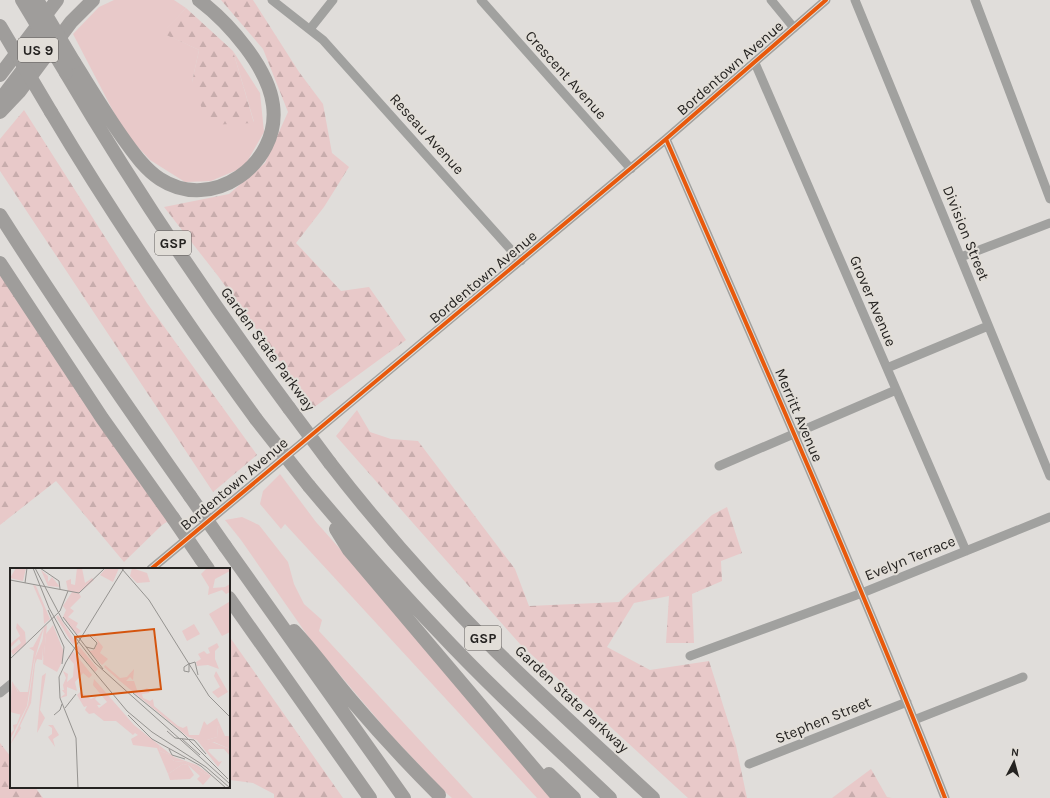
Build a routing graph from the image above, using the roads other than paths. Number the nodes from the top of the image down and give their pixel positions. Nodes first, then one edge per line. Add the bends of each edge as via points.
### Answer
1 (22, 0) edge
2 (37, 0) edge
3 (57, 0) edge
4 (77, 0) edge
5 (93, 0) edge
6 (199, 0) edge
7 (272, 0) edge
8 (333, 0) edge
9 (481, 0) edge
10 (771, 0) edge
11 (826, 0) edge
12 (855, 0) edge
13 (976, 0) edge
14 (0, 26) edge
15 (794, 28) junction
16 (310, 29) junction
17 (755, 63) junction
18 (70, 68) junction
19 (0, 75) edge
20 (0, 100) edge
21 (0, 112) edge
22 (666, 139) junction
23 (630, 168) junction
24 (1050, 199) edge
25 (0, 215) edge
26 (1050, 223) edge
27 (961, 257) junction
28 (521, 261) junction
29 (0, 263) edge
30 (988, 326) junction
31 (887, 368) junction
32 (896, 390) junction
33 (794, 433) junction
34 (719, 466) dead end
35 (1050, 476) edge
36 (309, 486) junction
37 (1050, 517) edge
38 (966, 551) junction
39 (205, 564) edge
40 (152, 568) edge
41 (862, 593) junction
42 (230, 599) edge
43 (264, 601) junction
44 (690, 656) dead end
45 (1023, 677) dead end
46 (10, 685) edge
47 (0, 693) edge
48 (907, 702) junction
49 (914, 720) junction
50 (498, 725) junction
51 (749, 764) dead end
52 (440, 797) edge
53 (370, 798) edge
54 (404, 798) edge
55 (559, 798) edge
56 (574, 798) edge
57 (610, 798) edge
58 (653, 798) edge
59 (945, 798) edge

1 - 18 highway, Garden State Parkway / GSP, bridge
2 - 18 highway, bridge
3 - 19 highway, US 9
4 - 20 highway, US 9
5 - 21 highway via 70,22 19,92
6 - 18 highway via 222,20 244,46 263,78 273,104 273,123 265,148 248,171 233,181 216,188 197,190 170,184 154,175 141,162
7 - 16 street, Reseau Avenue
8 - 16 street
9 - 23 street, Crescent Avenue
10 - 15 street
11 - 15 street, Bordentown Avenue
12 - 27 street, Division Street
13 - 24 street
14 - 36 highway, GSP, bridge via 144,259 256,419
15 - 17 street, Bordentown Avenue
16 - 28 street, Reseau Avenue via 342,59
17 - 22 street, Bordentown Avenue
17 - 31 street, Grover Avenue
18 - 58 highway, Garden State Parkway / GSP, bridge via 102,134 160,223 235,334 330,463 400,548 471,626
22 - 23 street, Bordentown Avenue
22 - 33 street, Merritt Avenue
23 - 28 street, Bordentown Avenue
25 - 43 highway, bridge via 84,345
26 - 27 street
27 - 30 street, Division Street
28 - 40 street, Bordentown Avenue
29 - 39 highway, bridge via 102,418
30 - 31 street
30 - 35 street, Division Street
31 - 32 street, Grover Avenue
32 - 33 street
32 - 38 street, Grover Avenue
33 - 34 street
33 - 41 street, Merritt Avenue
36 - 50 highway via 349,550
36 - 57 highway, GSP via 438,632
37 - 38 street, Evelyn Terrace
38 - 41 street, Evelyn Terrace
41 - 44 street, Evelyn Terrace
41 - 48 street, Merritt Avenue
42 - 53 highway
43 - 52 highway via 310,648 356,706
43 - 54 highway
45 - 49 street
46 - 47 street
48 - 49 street, Merritt Avenue
48 - 51 street, Stephen Street
49 - 59 street
50 - 55 highway
50 - 56 highway

